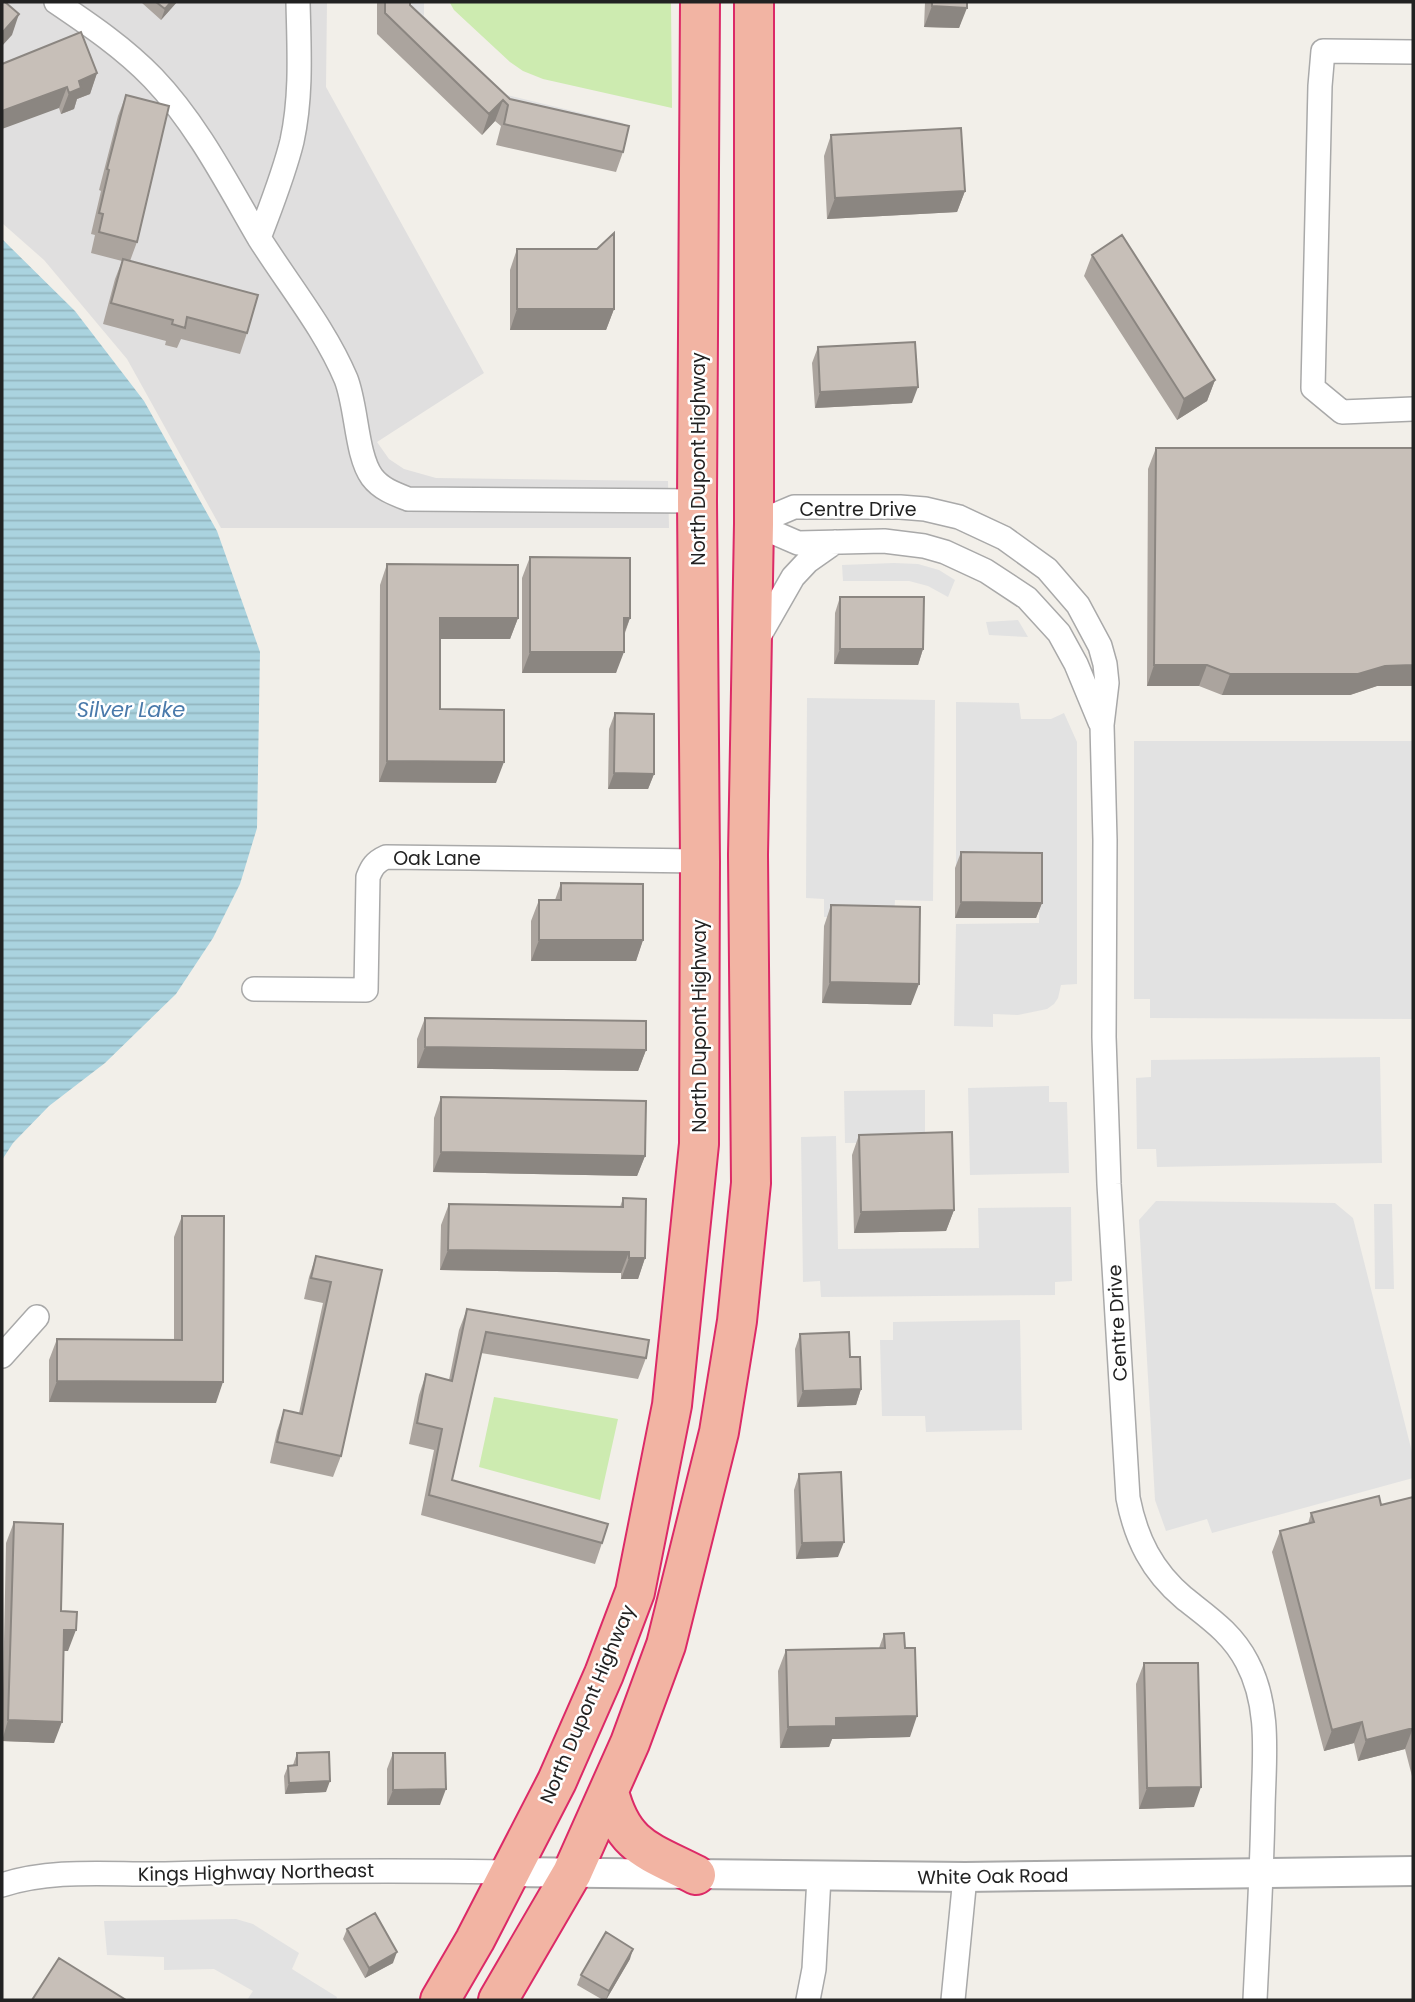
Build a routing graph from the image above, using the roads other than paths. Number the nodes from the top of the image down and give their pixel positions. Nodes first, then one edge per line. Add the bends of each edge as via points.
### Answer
1 (56, 2) edge
2 (298, 2) edge
3 (700, 2) edge
4 (754, 2) edge
5 (1413, 52) edge
6 (259, 238) junction
7 (1413, 410) edge
8 (698, 439) junction
9 (697, 501) junction
10 (754, 524) junction
11 (835, 542) junction
12 (752, 649) junction
13 (1101, 725) junction
14 (700, 861) junction
15 (254, 989) dead end
16 (751, 1038) junction
17 (37, 1317) dead end
18 (2, 1356) edge
19 (578, 1736) junction
20 (609, 1791) junction
21 (1413, 1871) edge
22 (510, 1872) junction
23 (572, 1873) junction
24 (1262, 1873) junction
25 (696, 1875) junction
26 (819, 1877) junction
27 (965, 1877) junction
28 (2, 1885) edge
29 (500, 1998) edge
30 (439, 2000) edge
31 (808, 2000) edge
32 (953, 2000) edge
33 (1255, 2000) edge

1 - 6 street via 130,56 177,105
2 - 6 street via 295,125
3 - 8 highway, North Dupont Highway
4 - 10 highway
5 - 7 street via 1323,51 1313,388 1342,412
6 - 9 street via 335,356 354,406 365,464 387,490 408,499
8 - 9 highway, North Dupont Highway
8 - 10 highway via 722,496 736,513
9 - 12 highway via 724,539
9 - 14 highway, North Dupont Highway
10 - 11 street, Centre Drive via 798,542
10 - 12 highway
10 - 13 street, Centre Drive via 794,507 900,507 960,517 1004,538 1047,569 1090,625 1105,664
11 - 12 street via 793,577
11 - 13 street, Centre Drive via 924,546 967,561 1008,583 1059,633
12 - 16 highway
13 - 24 street, Centre Drive via 1109,1184 1128,1499 1149,1561 1175,1590 1230,1636 1258,1684 1265,1740
14 - 15 street, Oak Lane via 386,857 372,867 368,877 366,990
14 - 16 highway via 717,888 723,1027 728,1033
14 - 19 highway, North Dupont Highway via 699,1144 681,1341 635,1592
16 - 20 highway via 751,1183 737,1321 719,1432 666,1644
17 - 18 street
19 - 22 highway, North Dupont Highway
19 - 23 highway via 565,1828
20 - 23 highway
20 - 25 highway via 613,1810 638,1846
21 - 24 street, White Oak Road
22 - 23 street, White Oak Road
22 - 28 street, Kings Highway Northeast via 363,1869 79,1874
22 - 29 highway via 511,1935
22 - 30 highway, North Dupont Highway
23 - 25 street, White Oak Road
23 - 29 highway
24 - 27 street, White Oak Road
24 - 33 street, Centre Drive
25 - 26 street, White Oak Road
26 - 27 street, White Oak Road
26 - 31 street
27 - 32 street

